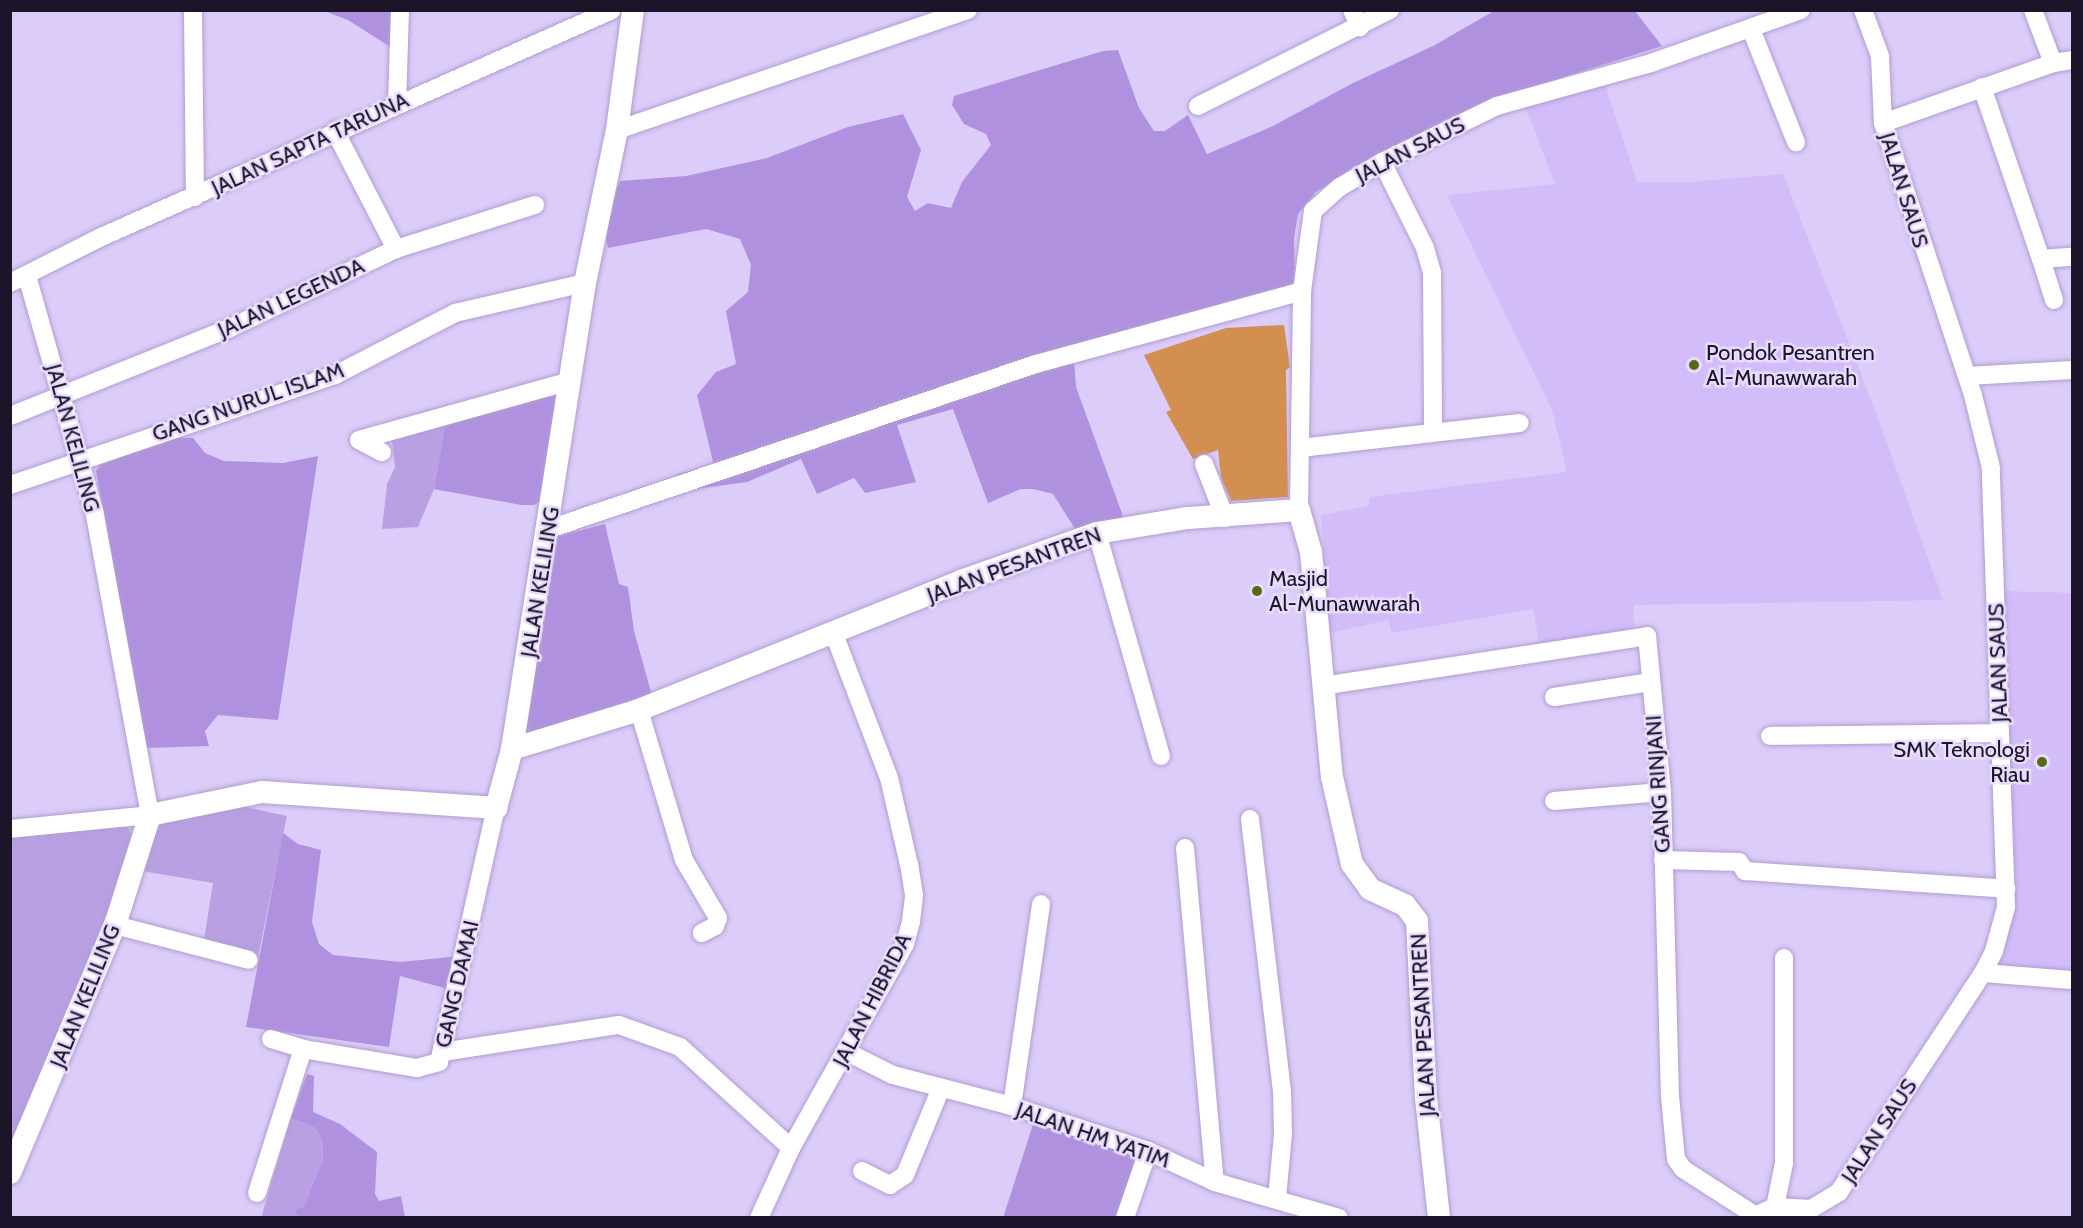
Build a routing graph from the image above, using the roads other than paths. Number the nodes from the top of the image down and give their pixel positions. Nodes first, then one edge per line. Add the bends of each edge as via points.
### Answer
1 (193, 10) edge
2 (400, 10) edge
3 (612, 10) edge
4 (633, 10) edge
5 (968, 10) edge
6 (1352, 10) edge
7 (1390, 10) edge
8 (1801, 10) edge
9 (1863, 10) edge
10 (2033, 10) edge
11 (1766, 16) edge
12 (1360, 27) junction
13 (1751, 29) junction
14 (2073, 60) edge
15 (2053, 63) junction
16 (1982, 87) junction
17 (397, 105) junction
18 (1198, 106) dead end
19 (1883, 123) junction
20 (617, 130) junction
21 (334, 131) junction
22 (1796, 142) dead end
23 (1382, 162) junction
24 (195, 197) junction
25 (535, 205) dead end
26 (396, 249) junction
27 (2073, 257) edge
28 (2041, 259) junction
29 (27, 276) junction
30 (585, 283) junction
31 (10, 284) edge
32 (1302, 291) junction
33 (2054, 300) dead end
34 (2073, 370) edge
35 (1967, 376) junction
36 (571, 381) junction
37 (63, 395) junction
38 (10, 416) edge
39 (1520, 423) dead end
40 (1433, 431) junction
41 (1300, 447) junction
42 (382, 452) dead end
43 (81, 459) junction
44 (1204, 465) dead end
45 (10, 485) edge
46 (1299, 510) junction
47 (1224, 518) junction
48 (549, 529) junction
49 (1097, 533) junction
50 (834, 634) junction
51 (1651, 682) junction
52 (1322, 686) junction
53 (1554, 697) dead end
54 (639, 710) junction
55 (2000, 733) junction
56 (1770, 736) dead end
57 (512, 749) junction
58 (1161, 756) dead end
59 (1662, 792) junction
60 (1554, 801) dead end
61 (496, 808) junction
62 (150, 815) junction
63 (1251, 819) dead end
64 (10, 830) edge
65 (1185, 848) dead end
66 (1663, 860) junction
67 (2006, 889) junction
68 (1041, 904) dead end
69 (115, 925) junction
70 (702, 933) dead end
71 (1784, 958) dead end
72 (249, 960) dead end
73 (1983, 973) junction
74 (2073, 980) edge
75 (271, 1039) dead end
76 (303, 1049) junction
77 (442, 1052) junction
78 (847, 1052) junction
79 (941, 1088) junction
80 (1012, 1106) junction
81 (791, 1148) junction
82 (1148, 1151) junction
83 (862, 1171) dead end
84 (10, 1173) edge
85 (1215, 1182) junction
86 (257, 1193) dead end
87 (1277, 1199) junction
88 (1775, 1206) junction
89 (1756, 1216) edge
90 (759, 1218) edge
91 (1125, 1218) edge
92 (1339, 1218) edge
93 (1439, 1218) edge

1 - 24 street
2 - 17 street
3 - 17 street, JALAN SAPTA TARUNA
4 - 20 street, JALAN KELILING
5 - 20 street
6 - 12 street
7 - 12 street
8 - 11 street, JALAN SAUS
9 - 19 street, JALAN SAUS via 1880,56
10 - 15 street
11 - 13 street, JALAN SAUS
12 - 18 street
13 - 22 street
13 - 23 street, JALAN SAUS via 1651,63 1497,106
14 - 15 street
15 - 16 street
16 - 19 street
16 - 28 street
17 - 21 street, JALAN SAPTA TARUNA
19 - 35 street, JALAN SAUS
20 - 30 street, JALAN KELILING
21 - 24 street, JALAN SAPTA TARUNA
21 - 26 street
23 - 32 street, JALAN SAUS via 1340,187 1313,211
23 - 40 street via 1425,249 1432,273
24 - 29 street, JALAN SAPTA TARUNA via 99,238
25 - 26 street, JALAN LEGENDA
26 - 37 street, JALAN LEGENDA via 228,329
27 - 28 street
28 - 33 street
29 - 31 street, JALAN SAPTA TARUNA
29 - 37 street, JALAN KELILING
30 - 36 street, JALAN KELILING
30 - 43 street, GANG NURUL ISLAM via 455,313 324,379
32 - 41 street, JALAN SAUS
32 - 48 street via 1036,364
34 - 35 street
35 - 55 street, JALAN SAUS via 1994,484
36 - 42 street via 359,440
36 - 48 street, JALAN KELILING
37 - 38 street, JALAN LEGENDA
37 - 43 street, JALAN KELILING
39 - 40 street
40 - 41 street
41 - 46 street, JALAN SAUS
43 - 45 street, GANG NURUL ISLAM
43 - 62 street, JALAN KELILING
44 - 47 street
46 - 47 street, JALAN PESANTREN
46 - 52 street, JALAN PESANTREN via 1311,552
47 - 49 street, JALAN PESANTREN via 1188,518
48 - 57 street, JALAN KELILING
49 - 50 street, JALAN PESANTREN via 991,570
49 - 58 street
50 - 54 street, JALAN PESANTREN
50 - 78 street, JALAN HIBRIDA via 889,778 914,895 905,944
51 - 52 street, GANG RINJANI via 1647,636
51 - 53 street
51 - 59 street, GANG RINJANI
52 - 93 street, JALAN PESANTREN via 1332,777 1356,873 1370,889 1405,905 1417,921 1426,1098
54 - 57 street, JALAN PESANTREN
54 - 70 street via 684,860 718,918 715,926
55 - 56 street
55 - 67 street, JALAN SAUS
57 - 61 street, JALAN KELILING
59 - 60 street
59 - 66 street, GANG RINJANI
61 - 62 street via 262,792
61 - 77 street, GANG DAMAI
62 - 64 street
62 - 69 street, JALAN KELILING
63 - 87 street via 1282,1090 1283,1134
65 - 85 street
66 - 67 street via 1739,862 1745,871
66 - 89 street, GANG RINJANI via 1670,1096 1676,1159 1683,1169
67 - 73 street, JALAN SAUS via 2002,928
68 - 80 street
69 - 72 street
69 - 84 street, JALAN KELILING
71 - 88 street via 1784,1163
73 - 74 street
73 - 88 street, JALAN SAUS via 1839,1192 1811,1209
75 - 76 street, GANG DAMAI
76 - 77 street, GANG DAMAI via 425,1068 439,1062
76 - 86 street
77 - 81 street via 619,1025 680,1047
78 - 79 street, JALAN HM YATIM via 893,1075
78 - 81 street, JALAN HIBRIDA
79 - 80 street, JALAN HM YATIM
79 - 83 street via 905,1175 890,1185
80 - 82 street, JALAN HM YATIM
81 - 90 street, JALAN HIBRIDA
82 - 85 street, JALAN HM YATIM
82 - 91 street
85 - 87 street, JALAN HM YATIM
87 - 92 street, JALAN HM YATIM
88 - 89 street, JALAN SAUS

